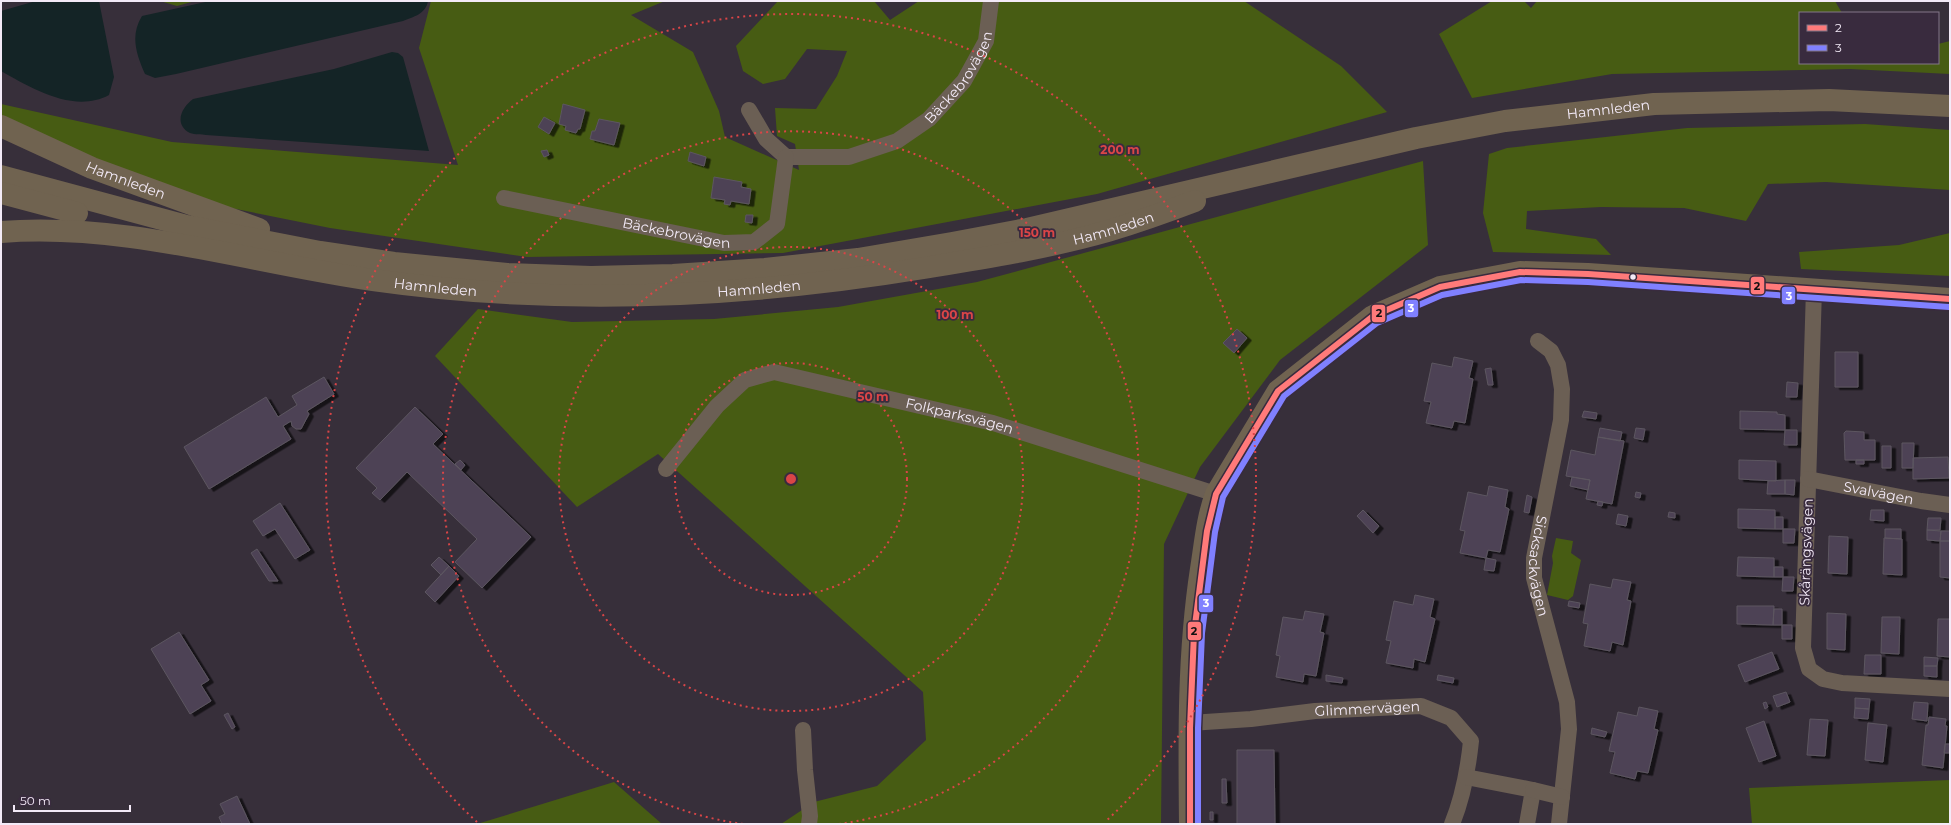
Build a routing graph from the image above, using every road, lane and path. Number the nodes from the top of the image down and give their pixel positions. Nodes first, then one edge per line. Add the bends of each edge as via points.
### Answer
1 (991, 1) edge
2 (1950, 106) edge
3 (748, 110) dead end
4 (1, 126) edge
5 (786, 157) junction
6 (1273, 172) junction
7 (1, 176) edge
8 (1, 193) edge
9 (504, 198) dead end
10 (1, 232) edge
11 (320, 252) junction
12 (232, 255) junction
13 (1814, 289) junction
14 (1950, 299) edge
15 (1538, 341) dead end
16 (666, 469) dead end
17 (1808, 479) junction
18 (1216, 494) junction
19 (1950, 505) edge
20 (1950, 689) edge
21 (1190, 723) junction
22 (804, 730) dead end
23 (1466, 777) junction
24 (1533, 790) junction
25 (1562, 797) junction
26 (808, 824) edge
27 (1190, 824) edge
28 (1452, 824) edge
29 (1527, 824) edge
30 (1559, 824) edge

1 - 5 street, Bäckebrovägen via 986,41 964,81 930,119 897,142 849,157
2 - 6 main road, Hamnleden via 1829,100 1654,104 1498,123 1416,138
3 - 5 street via 766,139
4 - 11 main road, Hamnleden via 92,168
5 - 9 street, Bäckebrovägen via 777,224 754,242 724,243
6 - 11 main road, Hamnleden via 1034,227 952,243 858,259 765,269 591,277 507,274 394,263
6 - 12 main road, Hamnleden via 1108,231 957,263 863,278 770,288 678,295 526,295 372,280
7 - 11 main road, Hamnleden via 188,226
8 - 12 main road, Hamnleden
10 - 12 main road, Hamnleden via 54,230 91,233
13 - 14 main road
13 - 17 street, Skårängsvägen
13 - 18 main road via 1633,276 1520,272 1440,287 1373,316 1278,391
15 - 25 street, Sicksackvägen via 1551,351 1558,365 1562,390 1561,420 1534,558 1536,584 1567,702 1569,729
16 - 18 street, Folkparksvägen via 716,406 745,380 774,372 993,423
17 - 19 street, Svalvägen
17 - 20 street, Skårängsvägen via 1803,648 1809,669 1823,679 1842,683
18 - 21 main road via 1210,511 1197,599 1189,691
21 - 23 street, Glimmervägen via 1315,711 1421,706 1451,718 1471,741
21 - 27 main road
22 - 26 street via 810,816
23 - 24 street
23 - 28 street, Glimmervägen via 1461,802
24 - 25 street
24 - 29 street
25 - 30 street, Sicksackvägen

